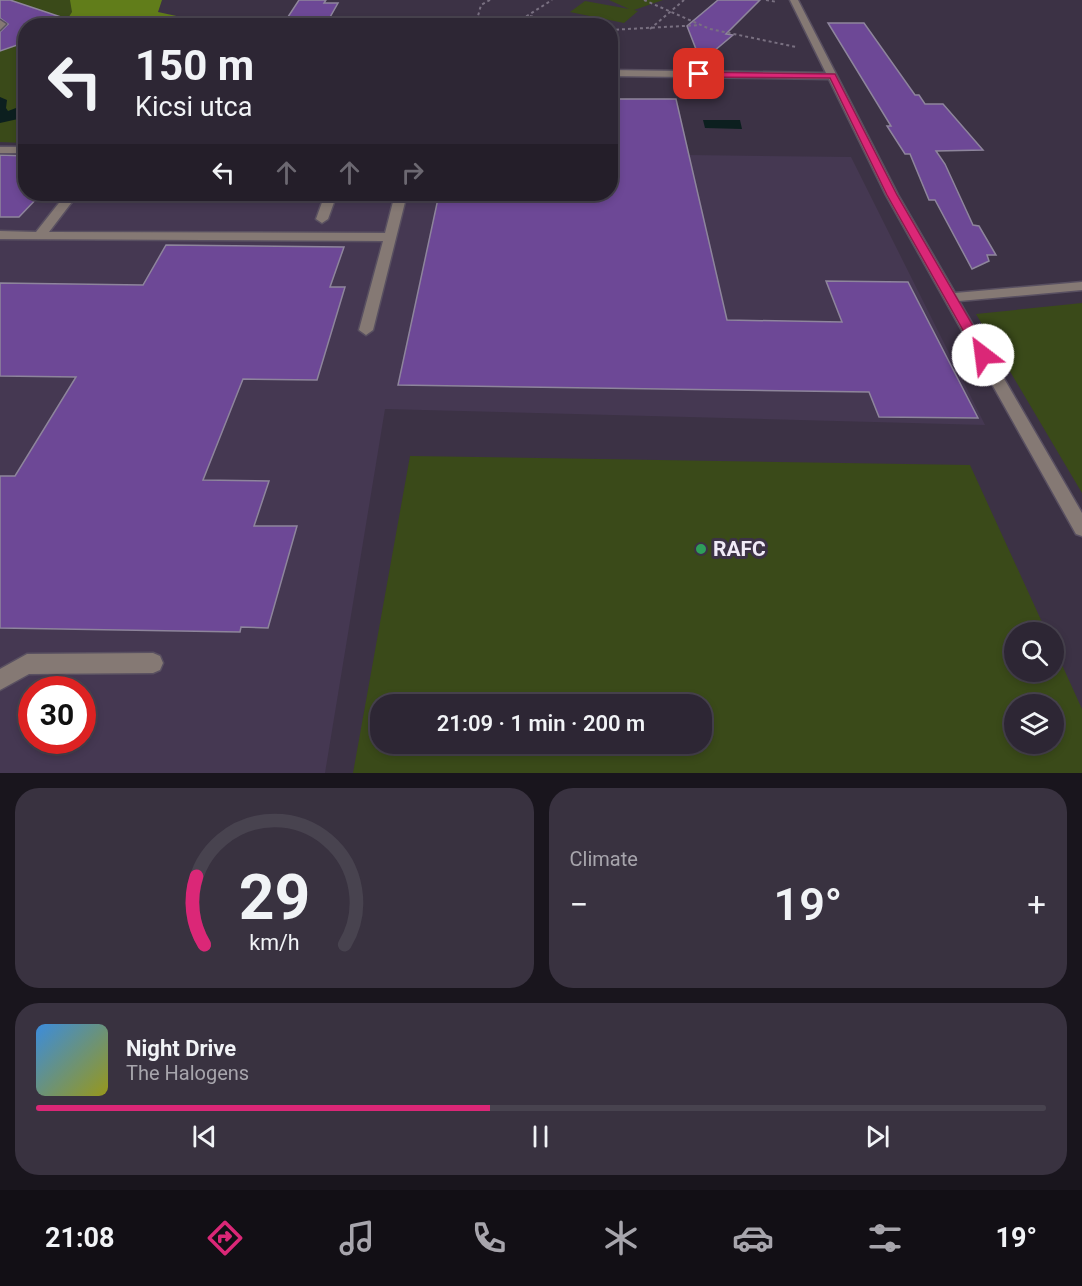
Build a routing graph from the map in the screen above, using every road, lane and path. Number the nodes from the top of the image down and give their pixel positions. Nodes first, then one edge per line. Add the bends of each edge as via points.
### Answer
1 (490, 0) edge
2 (552, 0) edge
3 (644, 0) edge
4 (684, 0) edge
5 (794, 0) edge
6 (671, 11) junction
7 (530, 16) junction
8 (481, 18) edge
9 (526, 18) edge
10 (539, 18) edge
11 (0, 22) edge
12 (702, 25) junction
13 (0, 28) edge
14 (649, 29) junction
15 (618, 30) edge
16 (820, 52) junction
17 (618, 73) edge
18 (832, 76) junction
19 (0, 150) edge
20 (18, 150) edge
21 (67, 201) edge
22 (328, 201) edge
23 (399, 201) edge
24 (322, 219) dead end
25 (0, 235) edge
26 (40, 236) junction
27 (390, 237) junction
28 (1082, 286) edge
29 (950, 298) junction
30 (366, 330) dead end
31 (1082, 529) edge
32 (153, 663) dead end
33 (0, 680) edge

1 - 8 path via 481,5 478,16
2 - 7 path
3 - 6 path
4 - 6 path
5 - 16 street
6 - 12 path
6 - 14 path
7 - 9 path
7 - 10 path
11 - 13 street
12 - 14 path
12 - 16 path
14 - 15 path
16 - 18 street
17 - 18 street
18 - 29 street
19 - 20 street
21 - 26 street
22 - 24 street
23 - 27 street
25 - 26 street
26 - 27 street
27 - 30 street
28 - 29 street
29 - 31 street
32 - 33 street via 27,664

